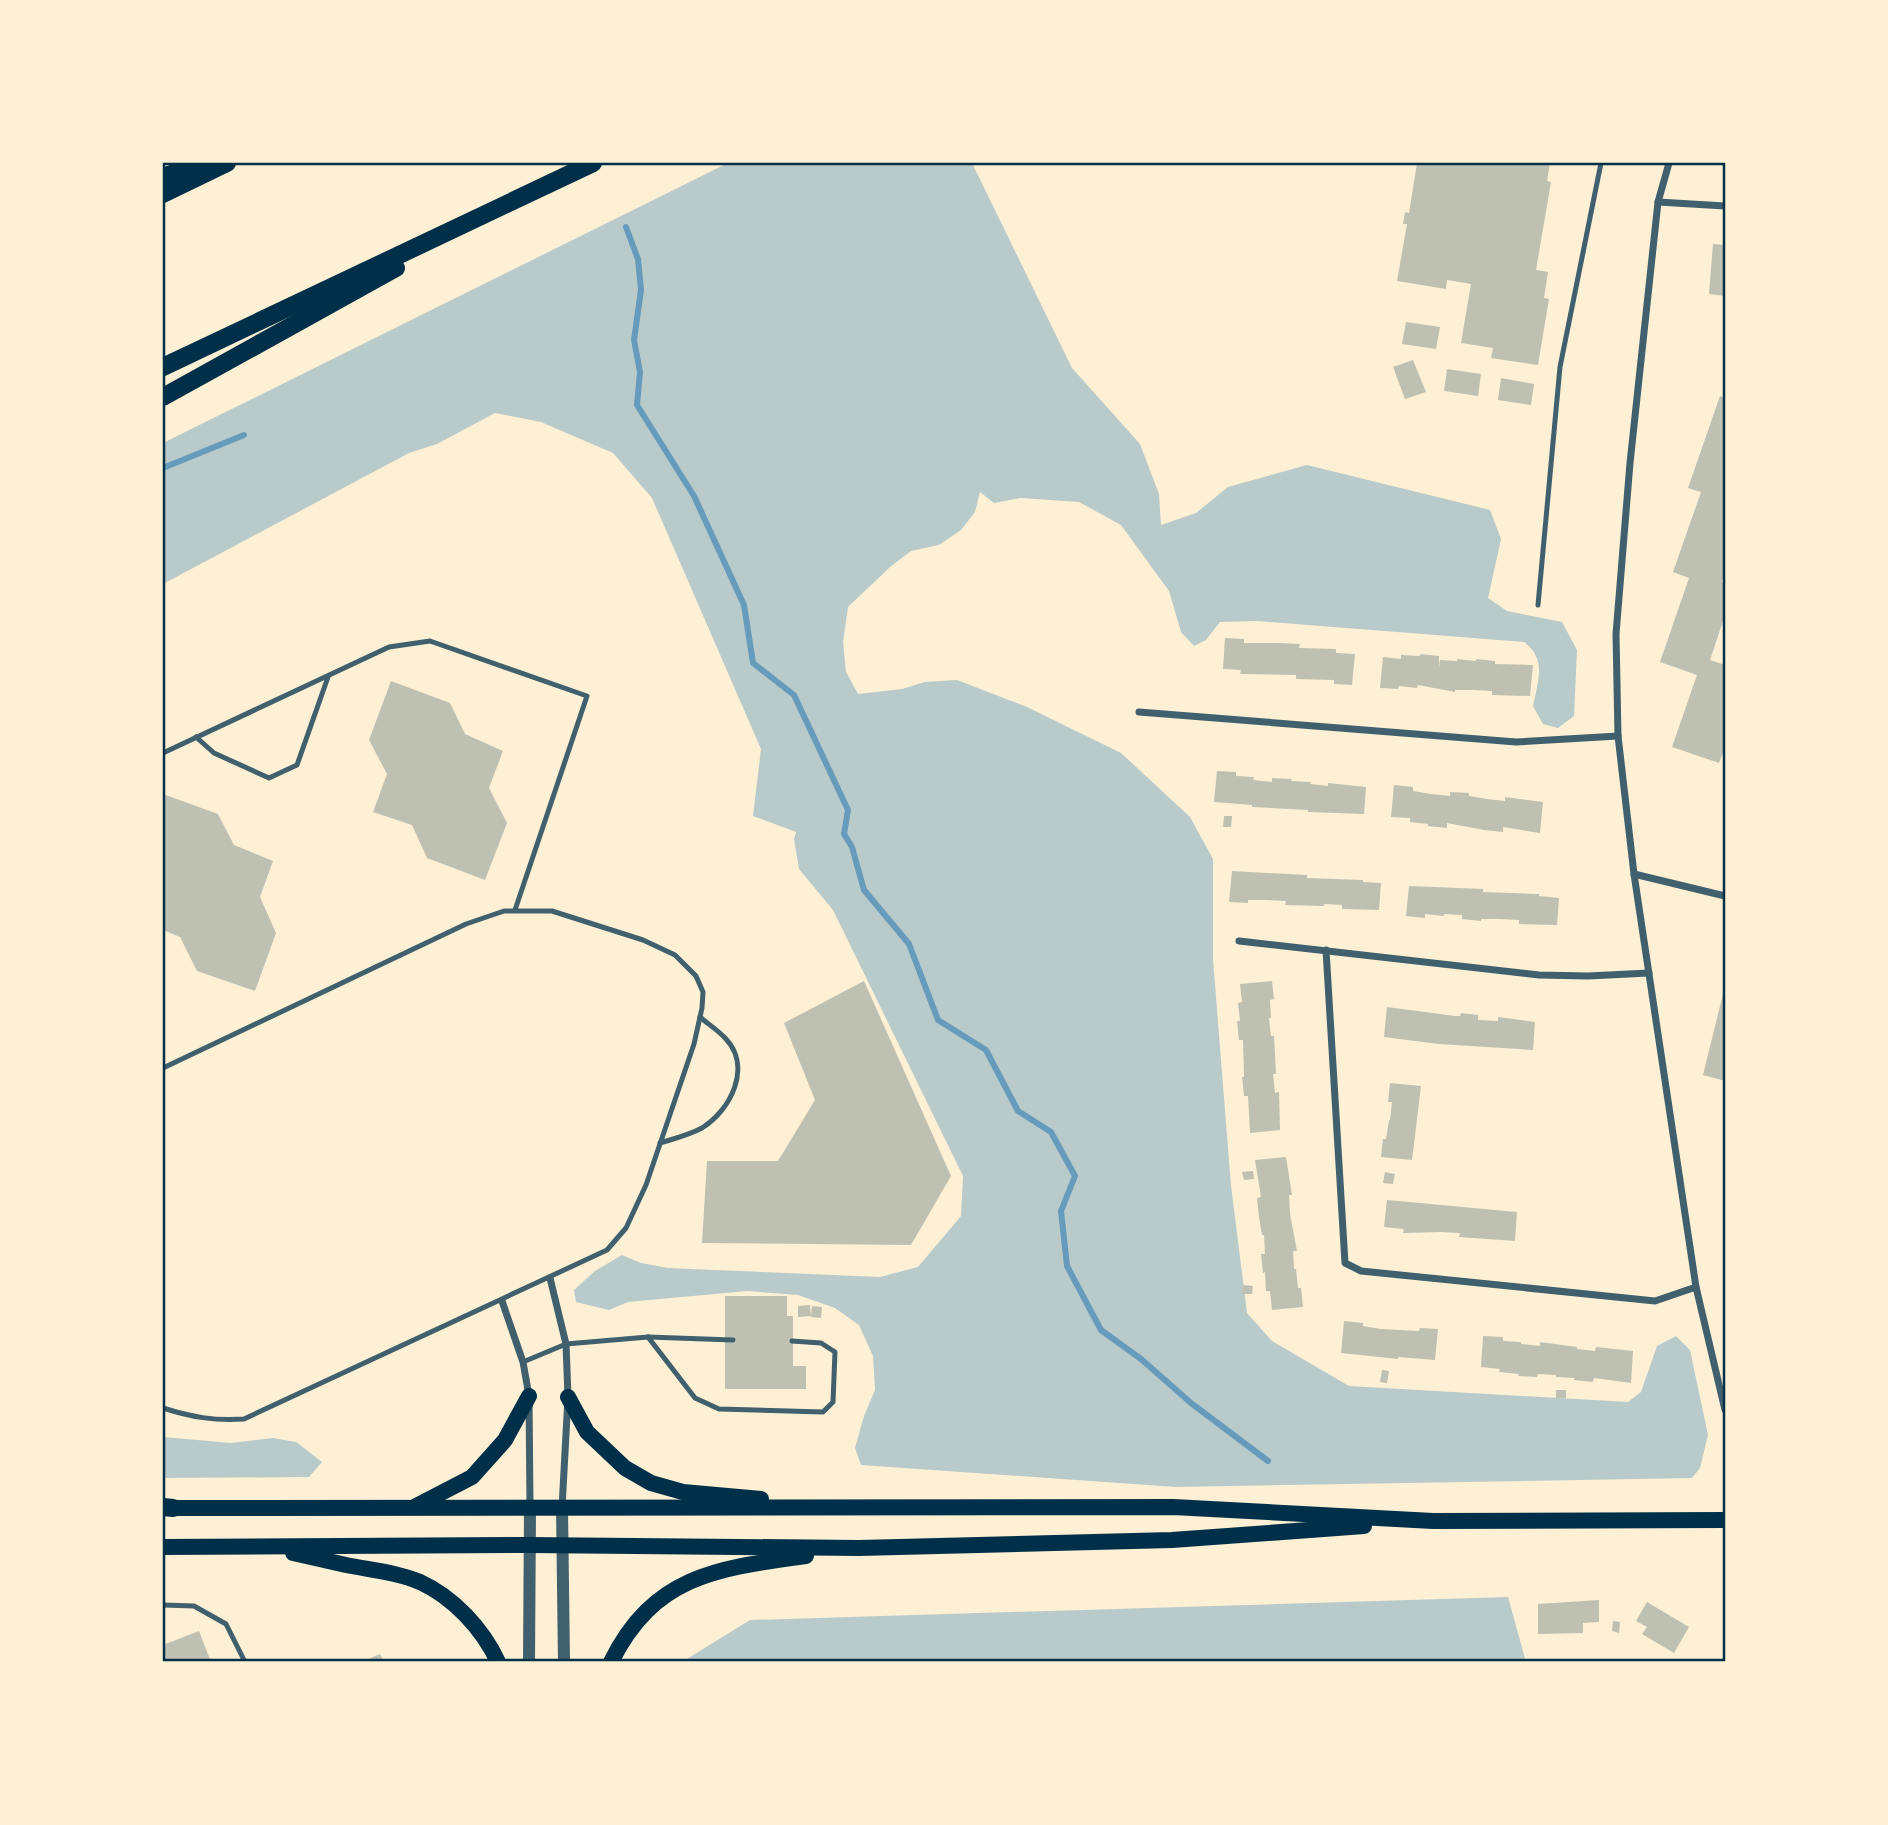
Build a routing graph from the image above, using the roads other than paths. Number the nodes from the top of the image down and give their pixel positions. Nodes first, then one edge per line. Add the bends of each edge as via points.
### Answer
1 (202, 163) edge
2 (227, 163) edge
3 (593, 163) edge
4 (1601, 163) edge
5 (1669, 163) edge
6 (163, 177) edge
7 (555, 181) junction
8 (163, 194) edge
9 (1658, 202) junction
10 (1725, 206) edge
11 (163, 367) edge
12 (163, 397) edge
13 (1538, 605) dead end
14 (328, 677) junction
15 (1139, 712) dead end
16 (1618, 736) junction
17 (196, 737) junction
18 (163, 753) edge
19 (1634, 874) junction
20 (1725, 896) edge
21 (515, 910) junction
22 (1239, 941) dead end
23 (1326, 950) junction
24 (1649, 973) junction
25 (700, 1017) junction
26 (163, 1068) edge
27 (660, 1143) junction
28 (550, 1278) junction
29 (1696, 1287) junction
30 (502, 1301) junction
31 (648, 1337) junction
32 (733, 1340) dead end
33 (792, 1341) dead end
34 (566, 1345) junction
35 (523, 1362) junction
36 (528, 1396) junction
37 (568, 1397) junction
38 (163, 1408) edge
39 (1725, 1410) edge
40 (414, 1507) junction
41 (166, 1508) edge
42 (562, 1508) junction
43 (861, 1508) junction
44 (530, 1509) junction
45 (1725, 1520) edge
46 (1433, 1521) junction
47 (529, 1545) junction
48 (562, 1546) junction
49 (163, 1547) edge
50 (267, 1547) junction
51 (859, 1548) junction
52 (163, 1605) edge
53 (245, 1662) edge
54 (498, 1662) edge
55 (529, 1662) edge
56 (564, 1662) edge
57 (611, 1662) edge

1 - 6 highway
2 - 8 highway
3 - 7 highway
4 - 13 lane via 1560,367
5 - 9 street
7 - 11 highway
7 - 12 highway
9 - 10 street
9 - 16 street via 1616,634
14 - 17 lane
14 - 17 lane via 297,765 270,778 214,753
14 - 21 lane via 389,647 430,642 587,696
15 - 16 street via 1516,742
16 - 19 street
17 - 18 lane
19 - 20 street
19 - 24 street
21 - 25 lane via 552,911 643,940 676,956 696,976 702,992
21 - 26 lane via 466,924
22 - 23 street
23 - 24 street via 1539,975
23 - 29 street via 1345,1263 1362,1271 1655,1301
24 - 29 street
25 - 27 lane
25 - 27 lane via 726,1038 733,1050 738,1067 736,1085 708,1123
27 - 28 lane via 637,1207 615,1242 607,1251
28 - 30 lane
28 - 34 street
29 - 39 street
30 - 35 street
30 - 38 lane via 244,1419 218,1421
31 - 32 lane
31 - 33 lane via 695,1398 719,1409 824,1412 833,1402 835,1352 821,1343
31 - 34 lane
34 - 35 lane
34 - 37 street
35 - 36 street
36 - 40 main road via 505,1440 472,1477
36 - 44 street
37 - 42 street
37 - 43 main road via 587,1432 625,1468 651,1483 683,1492
40 - 41 main road
40 - 44 main road
42 - 43 main road
42 - 44 main road
42 - 48 street
43 - 46 main road via 1173,1507
44 - 47 street
45 - 46 main road
46 - 51 main road via 1172,1540
47 - 48 main road
47 - 50 main road
47 - 55 street
48 - 51 main road
48 - 56 street
49 - 50 main road
50 - 54 main road via 419,1582 461,1611
51 - 57 main road via 739,1565 703,1575 665,1594 644,1611
52 - 53 lane via 194,1606 226,1624

